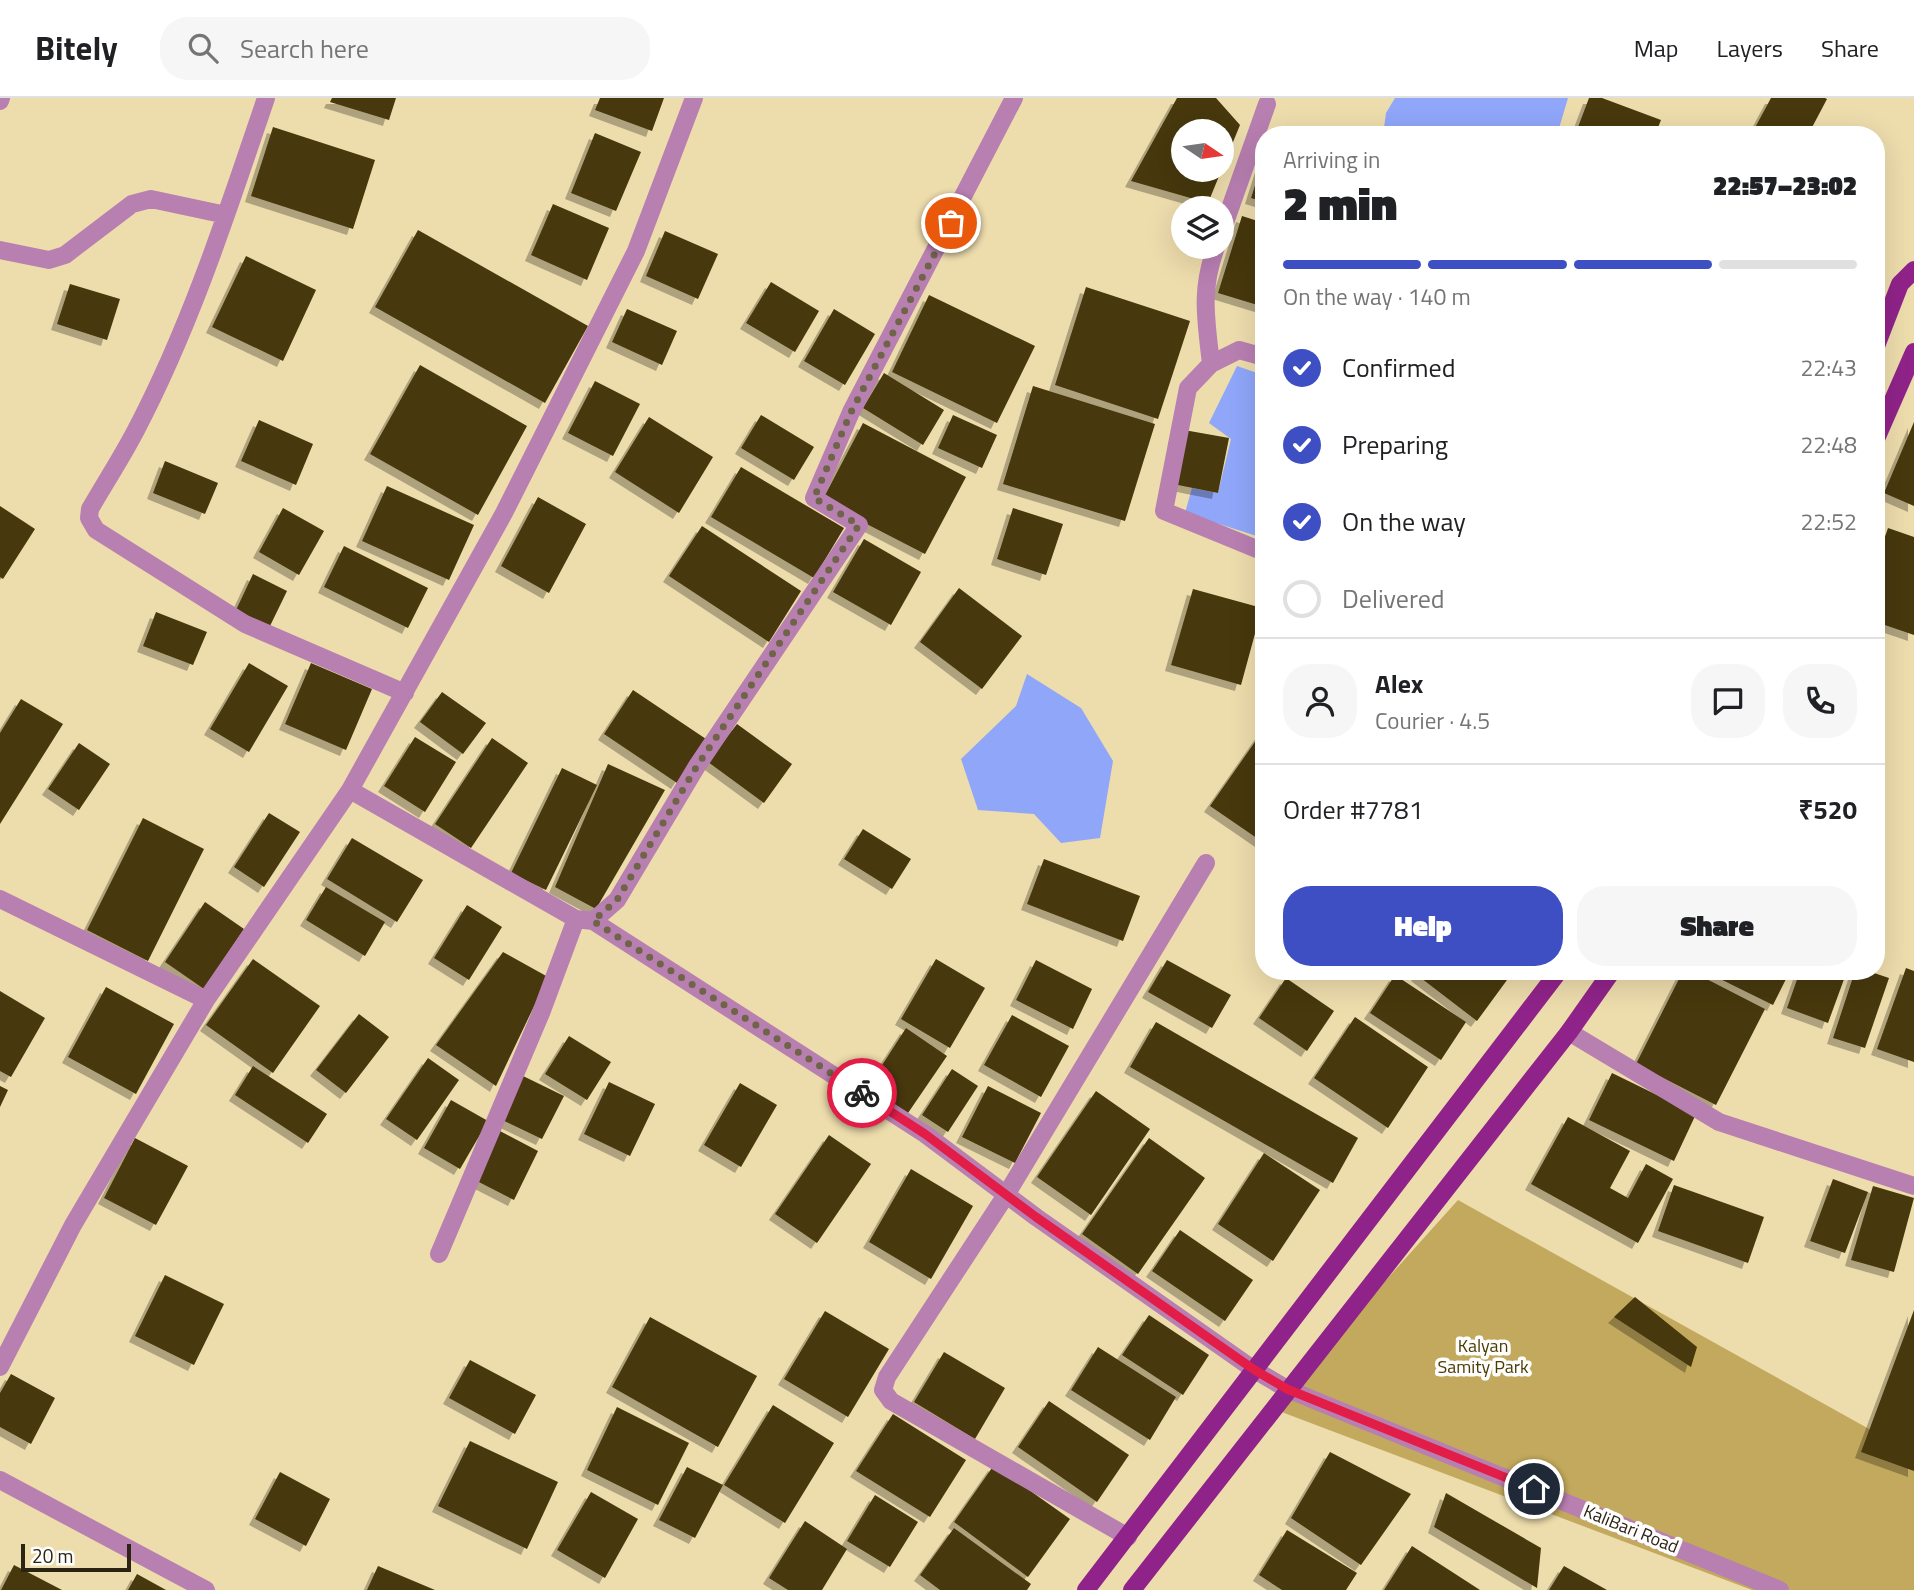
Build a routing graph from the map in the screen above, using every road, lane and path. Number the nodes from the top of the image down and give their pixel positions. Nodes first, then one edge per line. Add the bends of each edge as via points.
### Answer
1 (266, 98) edge
2 (694, 98) edge
3 (1014, 98) edge
4 (1267, 104) dead end
5 (1259, 126) edge
6 (1255, 138) edge
7 (1234, 197) edge
8 (226, 215) junction
9 (0, 250) edge
10 (1211, 259) edge
11 (1914, 270) edge
12 (1885, 323) edge
13 (1914, 352) edge
14 (1255, 354) edge
15 (1211, 364) junction
16 (1910, 373) edge
17 (1885, 422) edge
18 (1255, 548) edge
19 (405, 693) junction
20 (350, 790) junction
21 (1206, 863) dead end
22 (0, 899) edge
23 (585, 920) junction
24 (1552, 980) edge
25 (1606, 980) edge
26 (206, 1000) junction
27 (1569, 1032) junction
28 (1914, 1186) edge
29 (1006, 1195) junction
30 (439, 1254) dead end
31 (0, 1367) edge
32 (1253, 1369) junction
33 (1287, 1389) junction
34 (0, 1480) edge
35 (1128, 1537) junction
36 (206, 1590) edge
37 (1086, 1590) edge
38 (1132, 1590) edge
39 (1780, 1590) edge

1 - 8 street
2 - 19 street via 636,251 504,513
3 - 23 street via 851,412 814,498 859,525 697,766 617,900
4 - 5 street
6 - 7 street
8 - 9 street via 152,200 132,204 65,255 49,260
8 - 19 street via 175,346 89,518 96,530 245,624
10 - 15 street via 1205,276
11 - 12 main road via 1900,284
13 - 16 main road
14 - 15 street via 1239,350
15 - 18 street via 1188,388 1164,511
16 - 17 main road
19 - 20 street
20 - 23 street, KaliBari Road
20 - 26 street
21 - 29 street
22 - 26 street
23 - 29 street, KaliBari Road via 925,1134
23 - 30 street
24 - 32 main road
25 - 27 main road
26 - 31 street via 72,1225
27 - 28 street via 1719,1122
27 - 33 main road
29 - 32 street, KaliBari Road
29 - 35 street via 887,1377 883,1390 891,1401
32 - 33 street, KaliBari Road
32 - 35 main road
33 - 38 main road
33 - 39 street, KaliBari Road
34 - 36 street
35 - 37 main road

